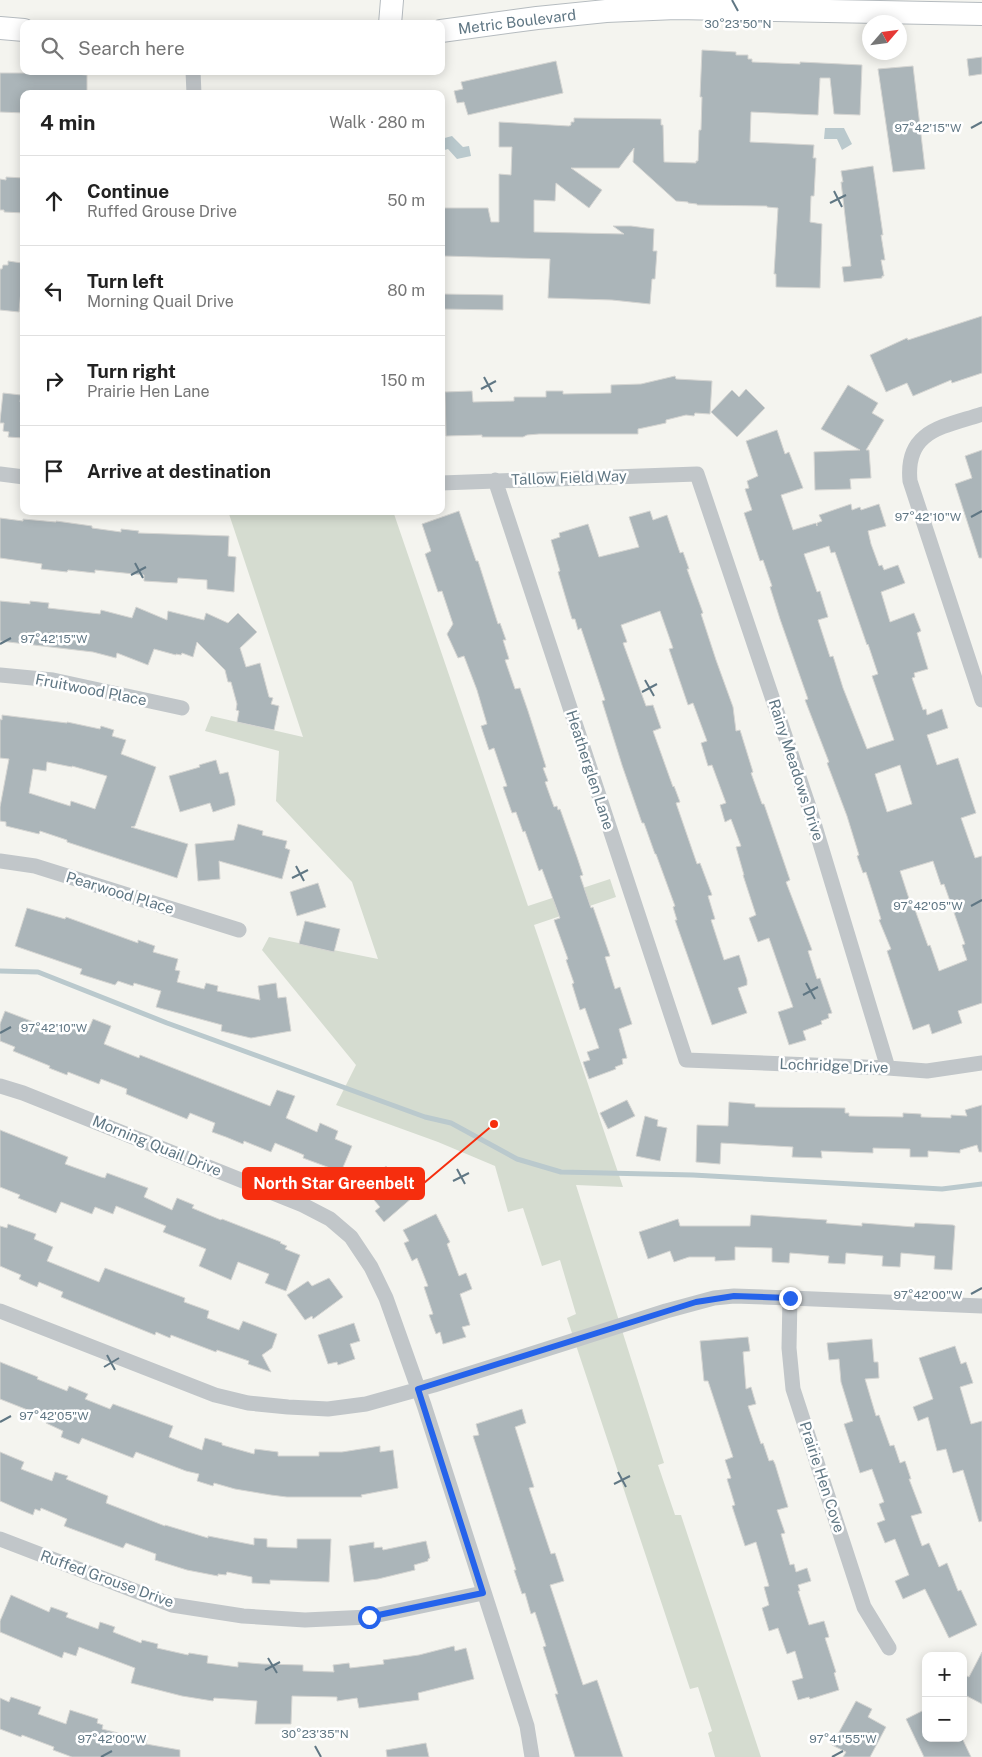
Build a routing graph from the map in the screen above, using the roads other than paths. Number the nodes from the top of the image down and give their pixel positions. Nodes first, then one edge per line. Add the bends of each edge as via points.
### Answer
1 (392, 0) edge
2 (981, 15) edge
3 (390, 20) edge
4 (0, 28) edge
5 (20, 30) edge
6 (445, 30) edge
7 (193, 75) edge
8 (194, 90) edge
9 (982, 414) edge
10 (0, 474) edge
11 (698, 474) joint
12 (20, 476) edge
13 (495, 480) junction
14 (445, 482) edge
15 (0, 675) edge
16 (982, 700) edge
17 (182, 708) dead end
18 (0, 861) edge
19 (239, 930) dead end
20 (686, 1060) joint
21 (982, 1064) edge
22 (888, 1068) junction
23 (0, 1086) edge
24 (790, 1298) junction
25 (982, 1306) edge
26 (0, 1311) edge
27 (418, 1389) junction
28 (0, 1539) edge
29 (483, 1593) junction
30 (889, 1648) dead end
31 (532, 1757) edge

1 - 3 main road
2 - 6 main road, Metric Boulevard via 676,8 537,18
4 - 5 main road
7 - 8 street
9 - 16 street via 932,431 912,452 909,466 910,481
10 - 12 street
11 - 13 street, Tallow Field Way
11 - 22 street, Rainy Meadows Drive via 810,810
13 - 14 street, Tallow Field Way
13 - 20 street, Heatherglen Lane
15 - 17 street, Fruitwood Place via 53,680
18 - 19 street, Pearwood Place via 35,866
20 - 22 street, Lochridge Drive
21 - 22 street, Lochridge Drive via 928,1071
23 - 27 street, Morning Quail Drive via 303,1205 330,1219 351,1237 371,1267 386,1298
24 - 25 street
24 - 27 street via 734,1296 696,1302
24 - 30 street, Prairie Hen Cove via 789,1348 794,1389 864,1607
26 - 27 street via 215,1395 248,1403 328,1409 366,1404
27 - 29 street, Morning Quail Drive
28 - 29 street, Ruffed Grouse Drive via 172,1605 243,1616 306,1620 369,1617
29 - 31 street, Morning Quail Drive via 527,1726

